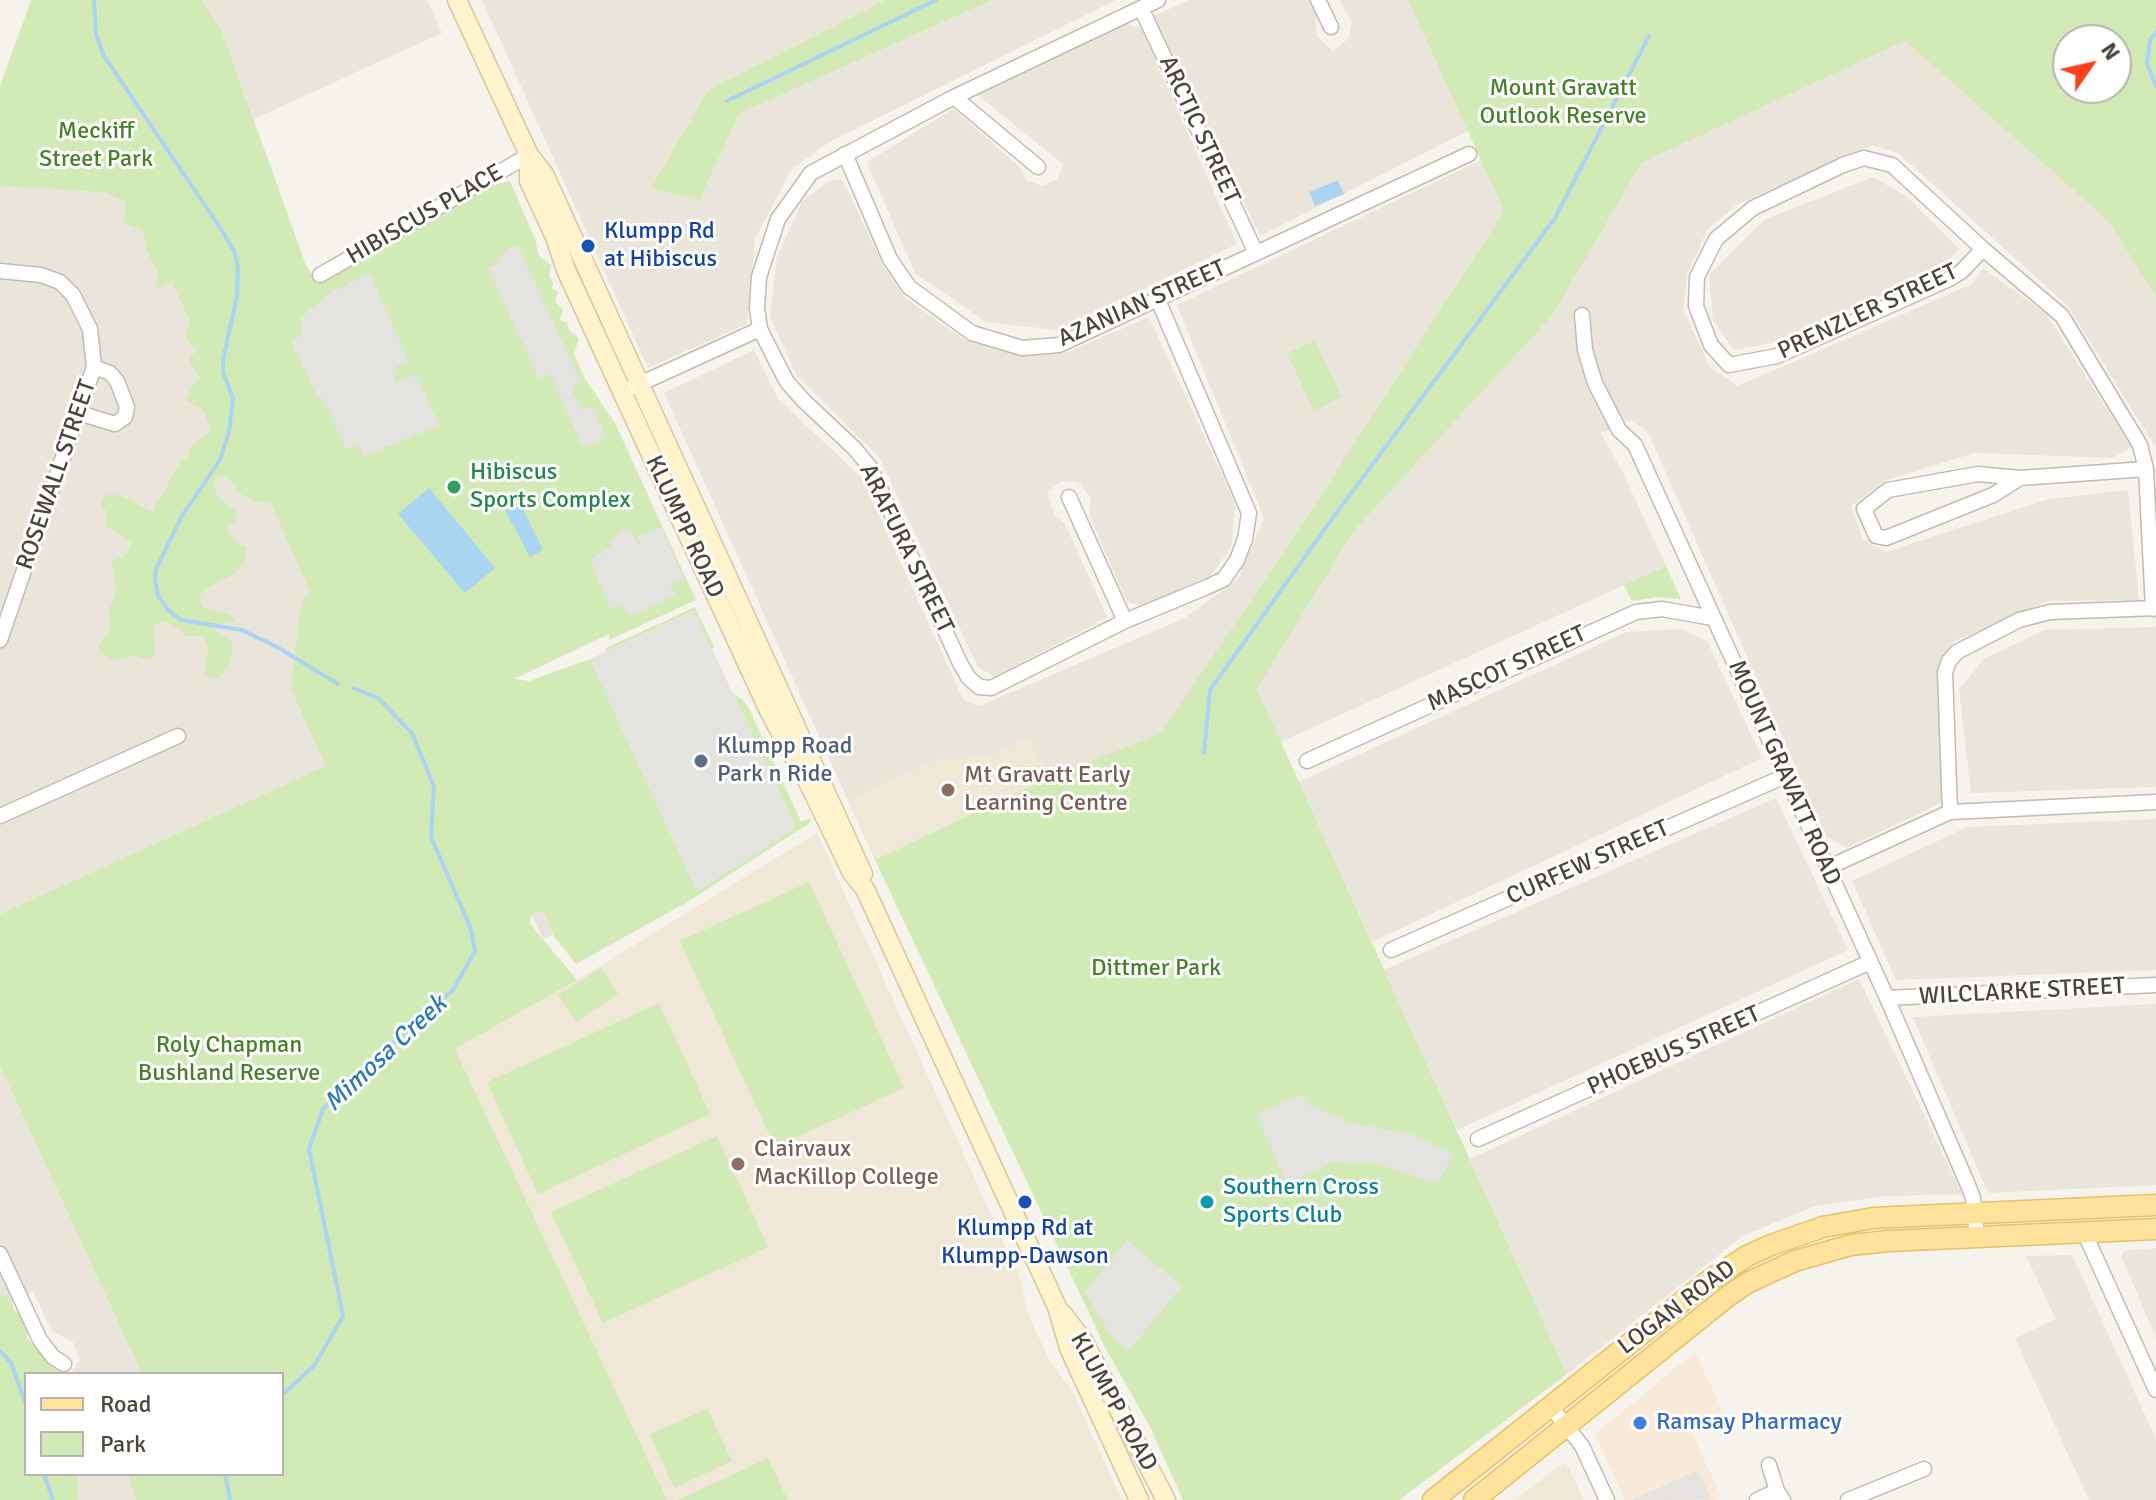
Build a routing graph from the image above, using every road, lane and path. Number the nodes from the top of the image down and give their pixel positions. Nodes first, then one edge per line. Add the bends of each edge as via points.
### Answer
1 (457, 0) edge
2 (1158, 0) edge
3 (1318, 0) edge
4 (1141, 8) junction
5 (1331, 27) dead end
6 (954, 97) junction
7 (845, 154) junction
8 (1469, 154) dead end
9 (529, 155) junction
10 (1038, 167) dead end
11 (1983, 249) junction
12 (1256, 253) junction
13 (0, 271) edge
14 (320, 275) dead end
15 (1158, 300) junction
16 (1582, 315) dead end
17 (760, 329) junction
18 (94, 367) junction
19 (641, 384) junction
20 (623, 392) junction
21 (79, 413) junction
22 (2146, 469) junction
23 (2020, 478) junction
24 (1069, 497) dead end
25 (2154, 608) edge
26 (1713, 618) junction
27 (1125, 621) junction
28 (0, 640) edge
29 (178, 736) dead end
30 (1307, 761) dead end
31 (1785, 776) junction
32 (2156, 802) edge
33 (1950, 812) junction
34 (0, 816) edge
35 (1827, 868) junction
36 (865, 889) junction
37 (1391, 950) dead end
38 (1870, 962) junction
39 (2156, 985) edge
40 (1887, 998) junction
41 (1478, 1139) dead end
42 (2156, 1205) edge
43 (1975, 1213) junction
44 (2156, 1229) edge
45 (2084, 1232) junction
46 (1977, 1237) junction
47 (0, 1254) edge
48 (1057, 1307) junction
49 (64, 1364) dead end
50 (2156, 1390) edge
51 (1551, 1407) junction
52 (1566, 1425) junction
53 (1769, 1465) dead end
54 (1924, 1469) dead end
55 (1780, 1496) edge
56 (1139, 1500) edge
57 (1166, 1500) edge
58 (1433, 1500) edge
59 (1474, 1500) edge
60 (1607, 1500) edge
61 (1757, 1500) edge
62 (1848, 1500) edge

1 - 9 main road, KLUMPP ROAD
2 - 4 street, ARAFURA STREET
3 - 5 street
4 - 6 street, ARAFURA STREET
4 - 12 street, ARCTIC STREET
6 - 7 street, ARAFURA STREET
6 - 10 street
7 - 15 street, AZANIAN STREET via 890,259 909,287 972,333 1022,348 1059,345
7 - 17 street, ARAFURA STREET via 811,173 778,219 759,277
8 - 12 street, AZANIAN STREET
9 - 14 street, HIBISCUS PLACE
9 - 19 main road, KLUMPP ROAD via 544,174
9 - 20 main road, KLUMPP ROAD via 529,181
11 - 11 street, PRENZLER STREET via 1892,165 1864,158 1753,208 1716,239 1697,277 1696,306 1711,345 1729,365 1777,356 1949,279
11 - 22 street, PRENZLER STREET via 2062,316 2140,445
12 - 15 street, AZANIAN STREET
13 - 18 street, ROSEWALL STREET via 41,275 60,282 73,295 90,329
15 - 27 street, ARAFURA STREET via 1249,513 1245,539 1224,579
16 - 26 street, MOUNT GRAVATT ROAD via 1595,383 1619,430 1635,445
17 - 19 street
17 - 27 street, ARAFURA STREET via 787,382 870,467 960,663 979,687 991,688
18 - 21 street, ROSEWALL STREET
18 - 21 street via 117,381 127,407 125,417 115,424
19 - 20 street
19 - 36 main road, KLUMPP ROAD via 863,868
20 - 36 main road, KLUMPP ROAD via 770,713
21 - 28 street, ROSEWALL STREET
22 - 23 street
22 - 25 street, PRENZLER STREET
23 - 23 street via 1993,495 1886,538 1876,536 1864,509 1888,490 1978,474
24 - 27 street
25 - 33 street via 2050,612 2019,620 1957,652 1945,672
26 - 30 street, MASCOT STREET via 1662,609 1636,612
26 - 31 street, MOUNT GRAVATT ROAD
29 - 34 street
31 - 35 street, MOUNT GRAVATT ROAD
31 - 37 street, CURFEW STREET
32 - 33 street
33 - 35 street
35 - 38 street, MOUNT GRAVATT ROAD
36 - 48 main road, KLUMPP ROAD
38 - 40 street, MOUNT GRAVATT ROAD
38 - 41 street, PHOEBUS STREET
39 - 40 street, WILCLARKE STREET
40 - 43 street, MOUNT GRAVATT ROAD via 1968,1185
42 - 43 main road, LOGAN ROAD
43 - 46 street, MOUNT GRAVATT ROAD
43 - 51 main road, LOGAN ROAD via 1850,1221 1771,1245 1707,1282
44 - 45 main road, LOGAN ROAD
45 - 46 main road, LOGAN ROAD
45 - 50 street
46 - 52 main road, LOGAN ROAD via 1851,1245 1771,1271 1728,1296
47 - 49 street via 40,1340
48 - 56 main road, KLUMPP ROAD via 1069,1348
48 - 57 main road, KLUMPP ROAD via 1084,1342
51 - 52 street
51 - 58 main road, LOGAN ROAD
52 - 59 main road, LOGAN ROAD
52 - 60 street via 1585,1451
53 - 55 street
54 - 62 street
55 - 61 street

